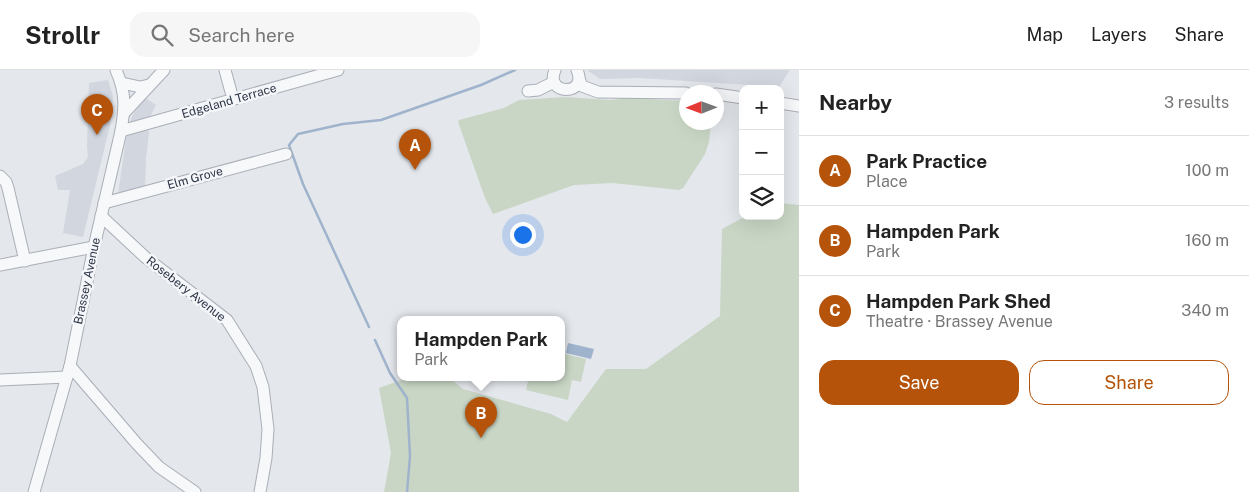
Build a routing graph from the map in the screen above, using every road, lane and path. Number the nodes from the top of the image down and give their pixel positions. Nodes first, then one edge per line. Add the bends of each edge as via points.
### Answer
1 (116, 70) edge
2 (164, 70) edge
3 (225, 70) edge
4 (338, 70) edge
5 (555, 70) edge
6 (578, 74) edge
7 (554, 82) junction
8 (122, 84) junction
9 (148, 85) junction
10 (528, 91) dead end
11 (231, 92) dead end
12 (679, 94) edge
13 (724, 95) edge
14 (739, 97) edge
15 (784, 104) edge
16 (799, 106) edge
17 (124, 113) junction
18 (121, 131) junction
19 (286, 154) dead end
20 (0, 176) edge
21 (104, 203) junction
22 (101, 216) junction
23 (94, 247) junction
24 (24, 261) junction
25 (0, 264) edge
26 (68, 372) junction
27 (0, 380) edge
28 (34, 492) edge
29 (195, 492) edge
30 (260, 492) edge

1 - 8 street, Brassey Avenue
2 - 9 street
3 - 11 street
4 - 18 street, Edgeland Terrace
5 - 7 street
6 - 7 street via 576,86 568,90 560,89
6 - 12 street via 582,86 598,92
7 - 10 street
8 - 9 street
8 - 17 street, Brassey Avenue
9 - 17 street
13 - 14 street
15 - 16 street
17 - 18 street, Brassey Avenue
18 - 21 street, Brassey Avenue
19 - 21 street, Elm Grove
20 - 24 street via 6,182
21 - 22 street, Brassey Avenue
22 - 23 street, Brassey Avenue
22 - 30 street, Rosebery Avenue via 145,257 227,320 256,366 264,387 268,428
23 - 24 street
23 - 26 street, Brassey Avenue
24 - 25 street
26 - 27 street
26 - 28 street, Brassey Avenue
26 - 29 street via 159,467

